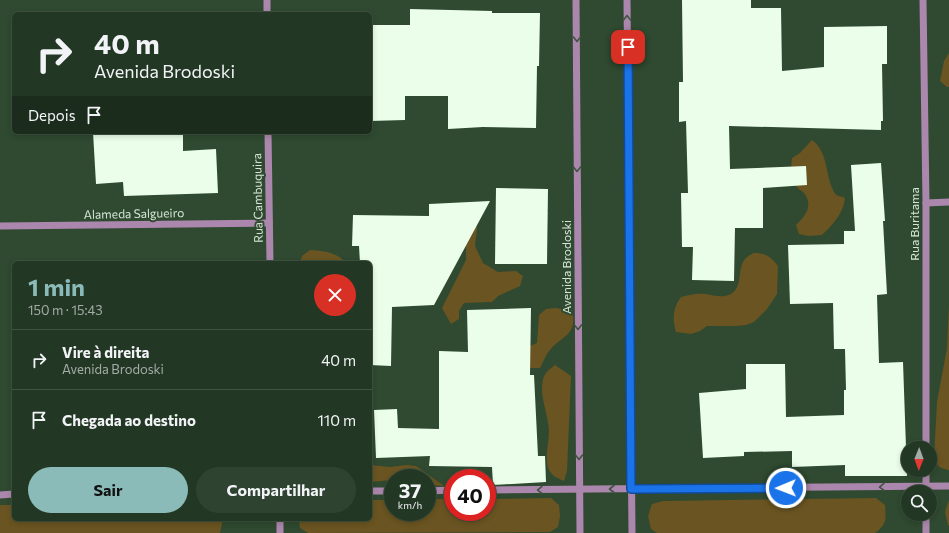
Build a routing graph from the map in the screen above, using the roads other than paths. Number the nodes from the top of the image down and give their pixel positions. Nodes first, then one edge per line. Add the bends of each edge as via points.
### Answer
1 (267, 0) edge
2 (576, 0) edge
3 (627, 0) edge
4 (923, 0) edge
5 (267, 12) edge
6 (268, 134) edge
7 (949, 202) edge
8 (926, 203) junction
9 (269, 223) junction
10 (0, 226) edge
11 (270, 261) edge
12 (926, 441) edge
13 (949, 486) edge
14 (937, 488) edge
15 (579, 489) junction
16 (631, 489) junction
17 (901, 489) edge
18 (496, 490) edge
19 (372, 491) edge
20 (384, 491) edge
21 (12, 494) edge
22 (0, 495) edge
23 (280, 521) edge
24 (926, 521) edge
25 (280, 533) edge
26 (580, 533) edge
27 (632, 533) edge
28 (926, 533) edge

1 - 5 street
2 -> 15 street, Avenida Brodoski
16 -> 3 street
4 - 8 street, Rua Buritama
6 - 9 street, Rua Cambuquira
7 - 8 street
8 - 12 street, Rua Buritama
9 - 10 street, Alameda Salgueiro
9 - 11 street, Rua Cambuquira
13 - 14 street
16 -> 15 street
15 -> 18 street
15 - 26 street, Avenida Brodoski
17 -> 16 street
16 - 27 street
19 - 20 street
21 - 22 street
23 - 25 street
24 - 28 street

